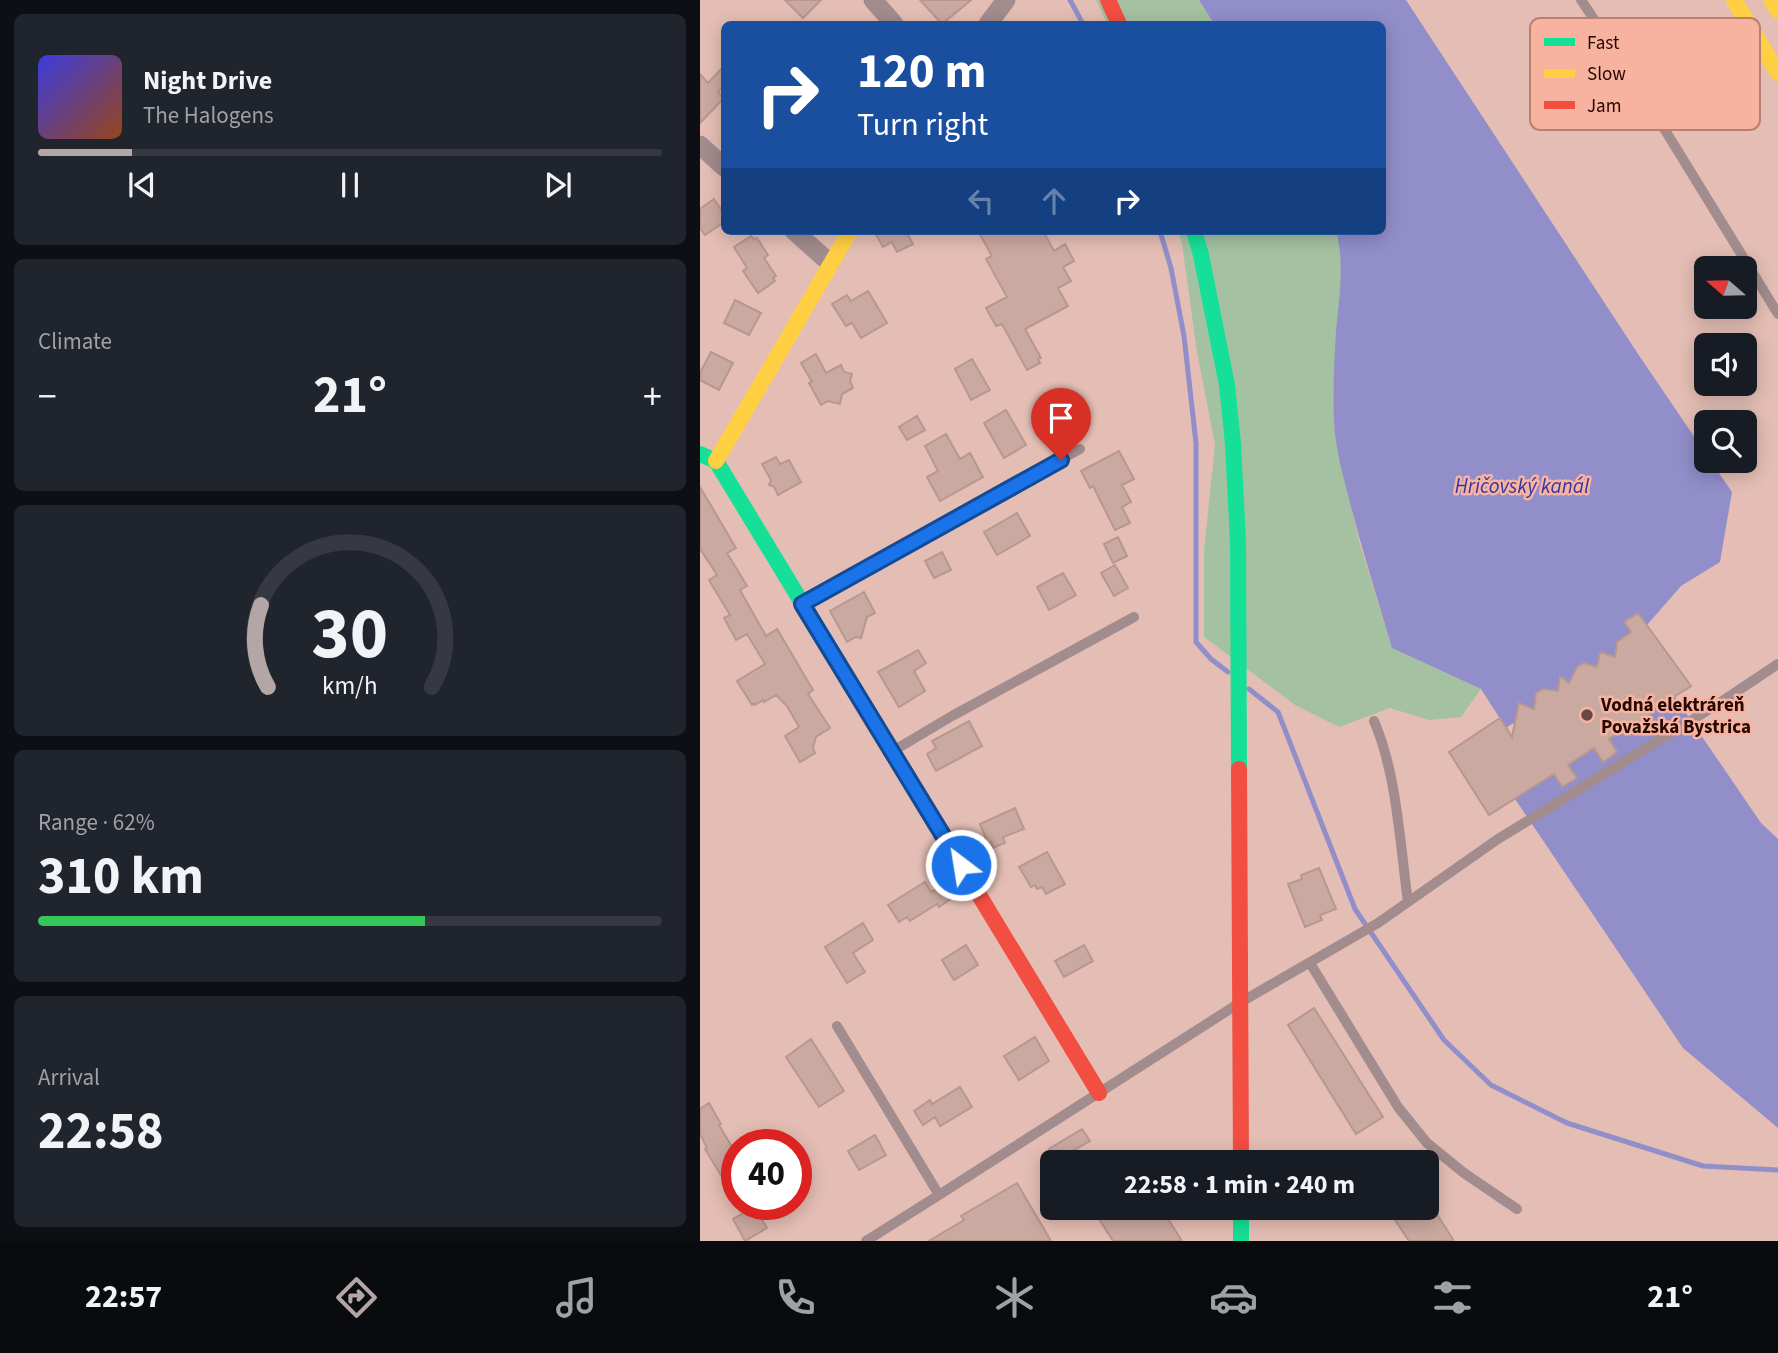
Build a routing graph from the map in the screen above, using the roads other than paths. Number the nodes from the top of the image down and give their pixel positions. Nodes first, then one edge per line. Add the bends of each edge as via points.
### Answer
1 (873, 0) edge
2 (1006, 0) edge
3 (1108, 0) edge
4 (1581, 0) edge
5 (1734, 0) edge
6 (1771, 0) edge
7 (1778, 11) edge
8 (1593, 18) edge
9 (1745, 18) edge
10 (891, 21) edge
11 (990, 21) edge
12 (1118, 21) edge
13 (1760, 43) edge
14 (1778, 73) edge
15 (1665, 130) edge
16 (700, 145) edge
17 (721, 164) edge
18 (798, 235) edge
19 (848, 235) edge
20 (1195, 235) edge
21 (830, 263) junction
22 (1778, 314) edge
23 (1080, 449) dead end
24 (700, 454) edge
25 (716, 461) junction
26 (802, 604) junction
27 (1134, 617) dead end
28 (1778, 664) edge
29 (1374, 721) dead end
30 (892, 752) junction
31 (1408, 902) junction
32 (1310, 962) junction
33 (1241, 1002) junction
34 (836, 1026) dead end
35 (1099, 1093) junction
36 (1241, 1150) edge
37 (939, 1195) junction
38 (1517, 1209) dead end
39 (1241, 1220) edge
40 (866, 1241) edge
41 (1241, 1241) edge

1 - 10 street
2 - 11 street
3 - 12 main road
4 - 8 lane
5 - 9 main road
6 - 7 main road
13 - 14 main road
15 - 22 lane
16 - 17 street
18 - 21 street
19 - 21 main road
20 - 33 main road via 1233,444 1238,541
21 - 25 main road
23 - 26 lane
24 - 25 main road
25 - 26 main road
26 - 30 main road
27 - 30 lane
28 - 31 lane via 1499,839
29 - 31 lane via 1388,764
30 - 35 main road
31 - 32 lane
32 - 33 lane
32 - 38 lane via 1398,1107 1427,1143
33 - 35 lane
33 - 36 main road
34 - 37 lane
35 - 37 lane
37 - 40 lane
39 - 41 main road

